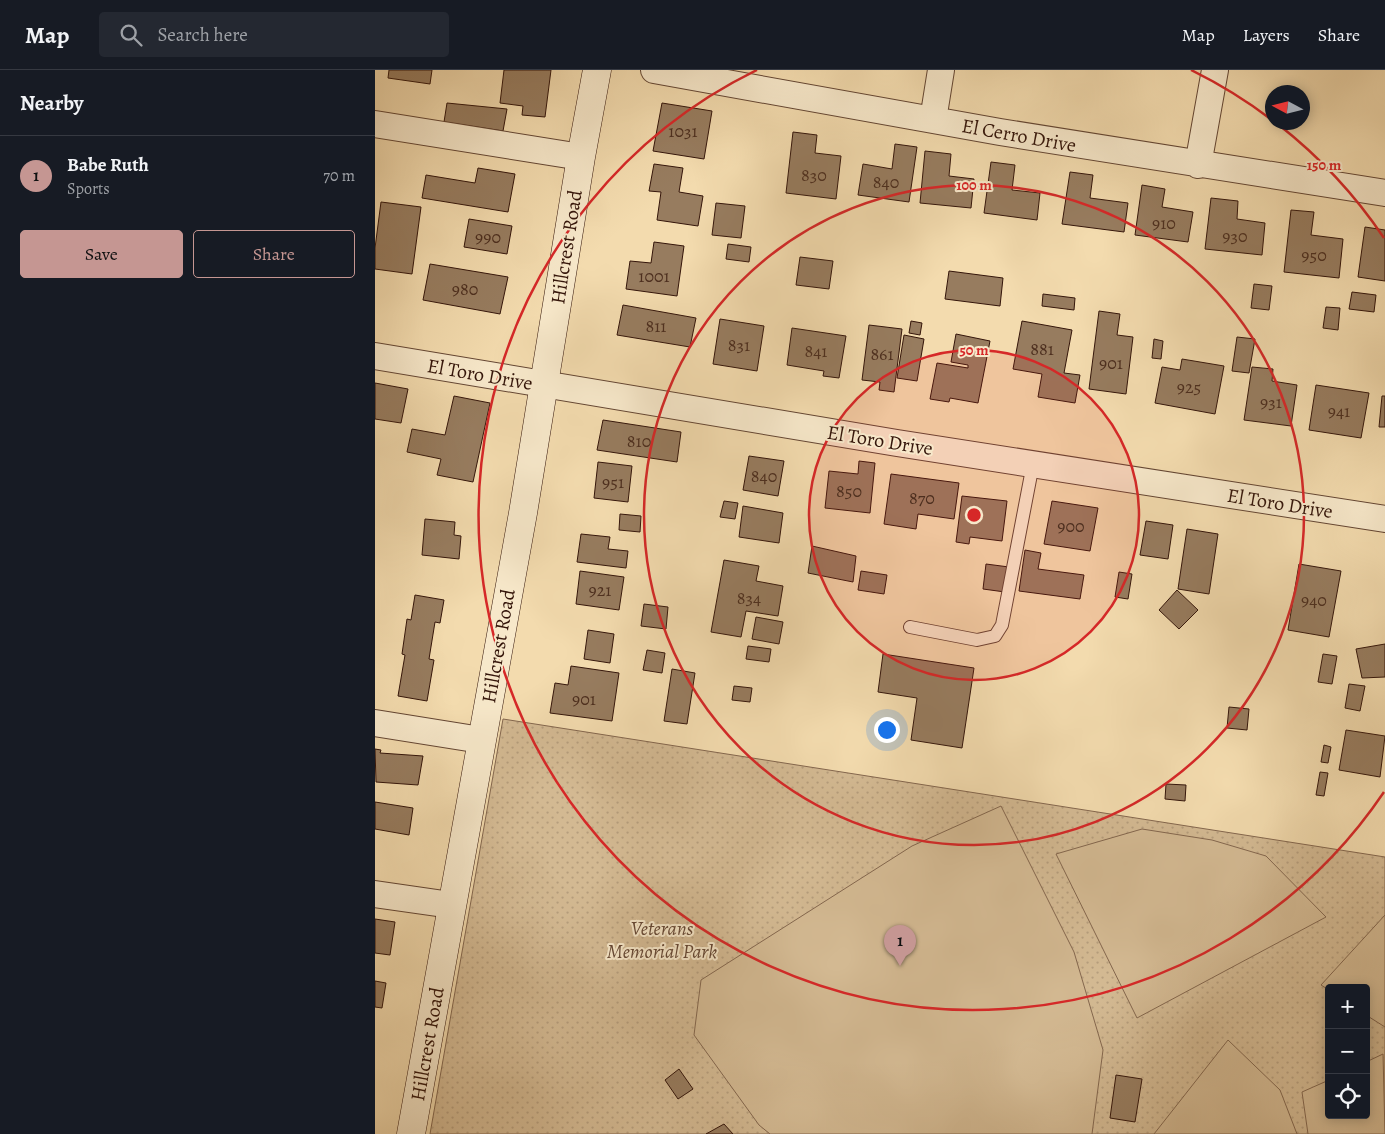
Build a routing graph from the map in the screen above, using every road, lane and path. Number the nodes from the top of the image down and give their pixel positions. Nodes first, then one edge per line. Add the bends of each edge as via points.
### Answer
1 (597, 70) edge
2 (654, 70) edge
3 (941, 70) edge
4 (1215, 70) edge
5 (933, 120) junction
6 (375, 124) edge
7 (581, 157) junction
8 (1198, 165) junction
9 (1385, 193) edge
10 (375, 356) edge
11 (544, 384) junction
12 (1033, 464) junction
13 (1385, 520) edge
14 (910, 627) dead end
15 (375, 722) edge
16 (481, 740) junction
17 (375, 894) edge
18 (451, 905) junction
19 (411, 1134) edge

1 - 7 street, Hillcrest Road
2 - 5 street, El Cerro Drive
3 - 5 street
4 - 8 street
5 - 8 street, El Cerro Drive
6 - 7 street
7 - 11 street, Hillcrest Road
8 - 9 street, El Cerro Drive
10 - 11 street, El Toro Drive
11 - 12 street, El Toro Drive
11 - 16 street, Hillcrest Road
12 - 13 street, El Toro Drive
12 - 14 lane via 1003,625 995,636 977,640
15 - 16 street
16 - 18 street, Hillcrest Road
17 - 18 street
18 - 19 street, Hillcrest Road

